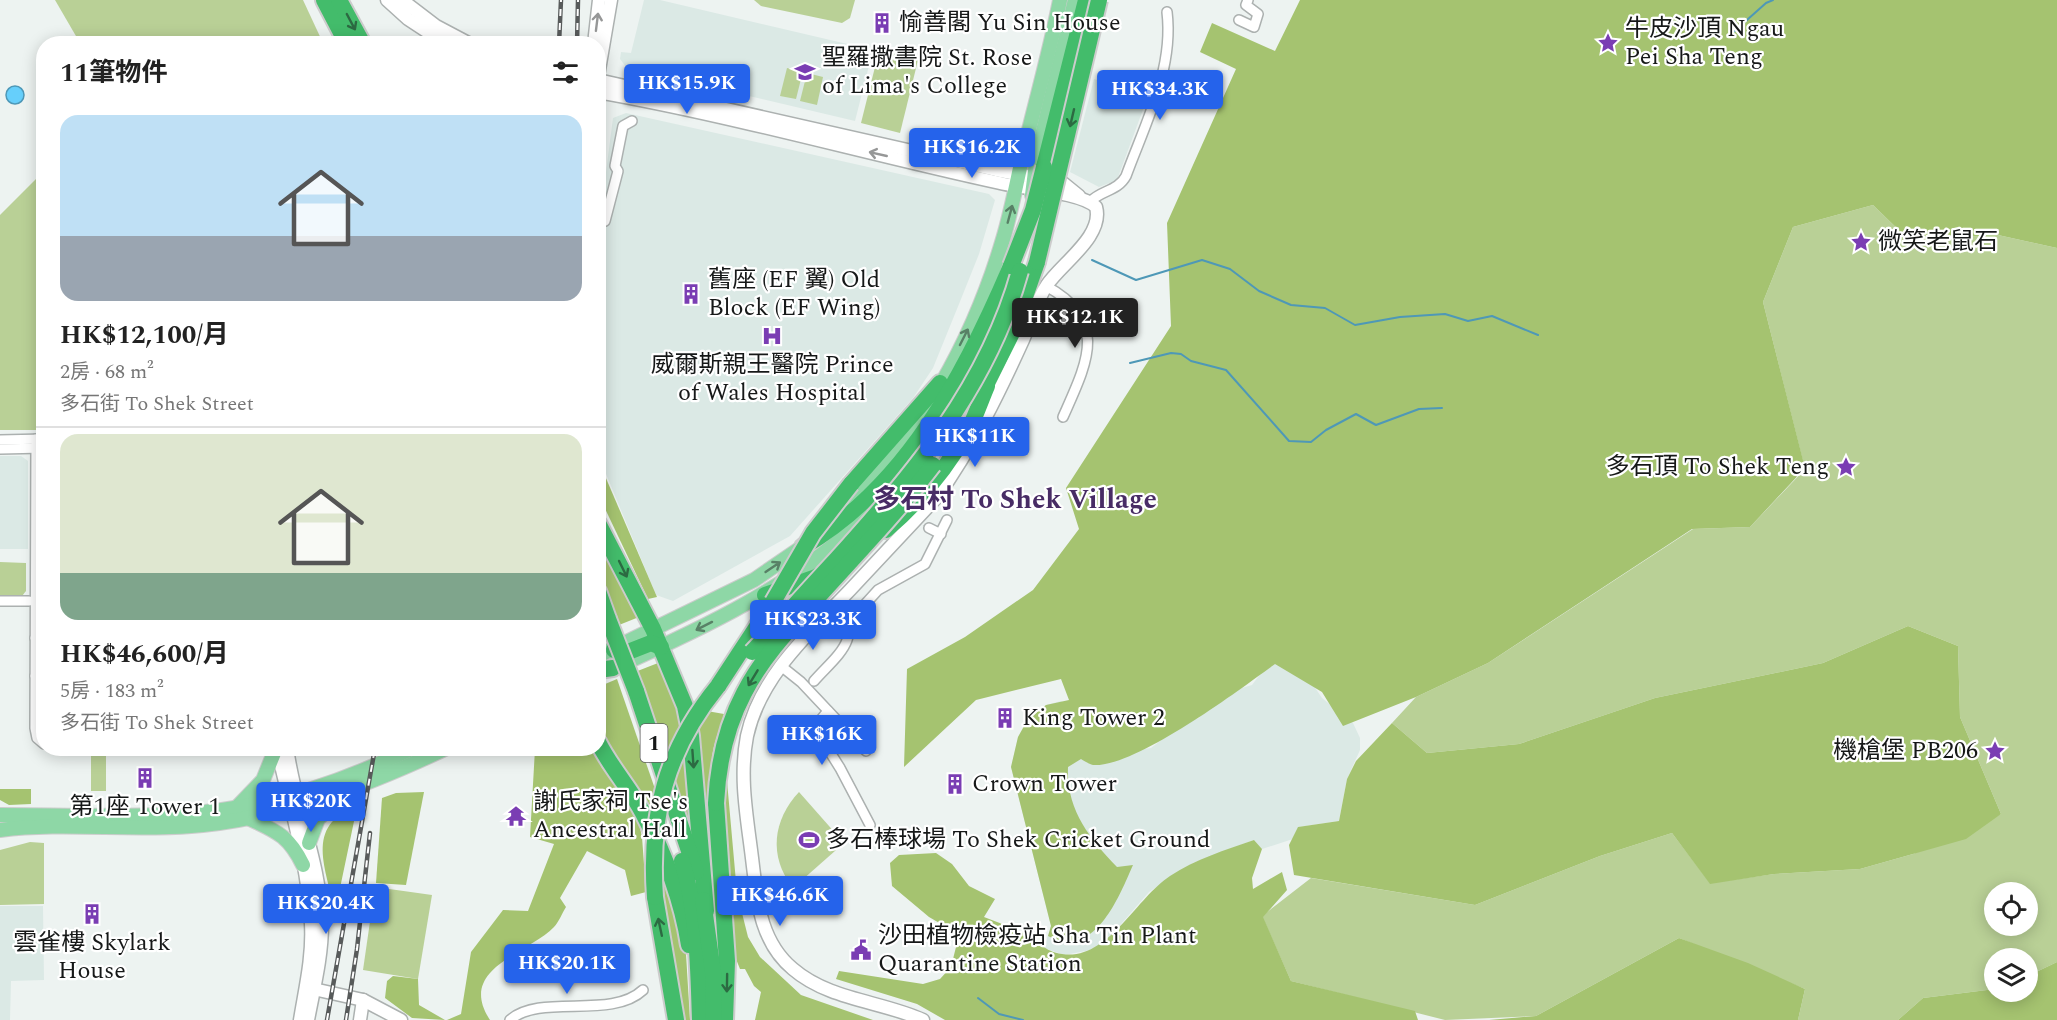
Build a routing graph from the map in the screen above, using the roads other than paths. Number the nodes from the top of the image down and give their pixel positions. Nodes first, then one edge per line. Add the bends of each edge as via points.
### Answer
1 (324, 0) edge
2 (339, 0) edge
3 (387, 0) edge
4 (402, 0) edge
5 (600, 0) edge
6 (611, 0) edge
7 (1060, 0) edge
8 (1075, 0) edge
9 (1086, 0) edge
10 (1099, 0) edge
11 (1248, 0) edge
12 (1167, 12) dead end
13 (1239, 20) dead end
14 (343, 36) edge
15 (359, 36) edge
16 (434, 36) edge
17 (455, 36) edge
18 (595, 36) edge
19 (605, 36) edge
20 (606, 80) edge
21 (606, 94) edge
22 (632, 121) dead end
23 (1033, 176) junction
24 (1017, 181) junction
25 (1033, 191) junction
26 (1079, 196) junction
27 (1091, 201) junction
28 (1033, 210) junction
29 (606, 217) edge
30 (1046, 286) junction
31 (940, 383) junction
32 (987, 386) junction
33 (1068, 404) junction
34 (1079, 409) dead end
35 (1063, 417) dead end
36 (0, 440) edge
37 (36, 444) edge
38 (36, 444) edge
39 (0, 449) edge
40 (947, 520) dead end
41 (928, 528) dead end
42 (940, 534) junction
43 (606, 538) edge
44 (803, 547) junction
45 (765, 595) junction
46 (36, 599) edge
47 (0, 601) edge
48 (29, 601) dead end
49 (836, 604) junction
50 (848, 623) junction
51 (653, 629) junction
52 (606, 631) edge
53 (35, 638) joint
54 (661, 647) junction
55 (606, 653) edge
56 (781, 666) junction
57 (606, 670) edge
58 (35, 676) joint
59 (814, 681) dead end
60 (718, 686) junction
61 (631, 693) junction
62 (828, 711) junction
63 (36, 734) edge
64 (866, 751) dead end
65 (273, 756) edge
66 (279, 756) edge
67 (288, 756) edge
68 (395, 756) edge
69 (428, 756) edge
70 (605, 756) edge
71 (347, 791) junction
72 (294, 800) junction
73 (241, 812) junction
74 (0, 815) edge
75 (870, 825) dead end
76 (0, 830) edge
77 (309, 843) junction
78 (303, 865) junction
79 (706, 911) junction
80 (310, 988) junction
81 (643, 990) dead end
82 (699, 993) junction
83 (363, 1000) junction
84 (300, 1020) edge
85 (308, 1020) edge
86 (360, 1020) edge
87 (401, 1020) edge
88 (510, 1020) edge
89 (676, 1020) edge
90 (700, 1020) edge
91 (713, 1020) edge
92 (725, 1020) edge
93 (923, 1020) edge

1 - 14 highway
2 -> 15 highway
3 - 16 street
4 - 17 street
18 -> 5 street
6 - 19 street
7 - 24 main road
8 - 23 main road
9 - 28 highway, bridge
10 -> 32 highway, bridge via 1037,262 1013,331
11 - 13 street via 1246,5 1258,14 1254,27
12 - 27 street via 1164,71 1126,176 1119,186
20 - 24 street
24 -> 21 street
22 - 29 street via 623,126 615,166 618,171
23 - 24 street
23 - 25 main road
23 - 26 street via 1063,183
24 - 25 street
31 -> 24 main road via 986,289
25 - 26 street
25 - 45 main road via 996,315 941,424 900,480 865,517 827,551
26 - 27 street
27 - 30 street via 1098,213 1095,228
28 - 44 highway, bridge via 985,324 923,433 856,510
28 - 60 highway, bridge via 1009,307 985,361 953,416 896,492
30 - 33 street via 1072,304 1087,332 1086,362
30 - 49 street via 975,439 958,467 937,497
31 - 44 main road via 921,417 885,464
31 - 60 highway, bridge via 813,533
32 - 45 highway via 970,426 924,495 888,528 816,577
32 -> 92 highway, bridge via 920,481 776,645 738,705 722,753 716,803 726,946
33 - 34 street
33 - 35 street
36 - 37 street
38 - 39 street
40 - 42 street
41 - 42 street
42 - 50 street via 925,564 878,590
43 -> 51 highway
51 -> 44 main road via 754,580
45 -> 54 main road
46 - 53 street
47 - 48 street
49 - 50 street
49 - 56 street
50 - 59 street via 845,646
51 - 54 highway
51 - 55 main road
52 - 61 highway, 1, bridge
53 - 58 street
54 - 55 highway via 651,643 628,652
54 - 57 main road
54 -> 79 highway via 688,718
56 - 62 street
56 - 93 street via 758,703 745,751 743,788 763,926 775,949 793,970 818,986
58 - 63 street
89 -> 60 highway, bridge via 655,897 653,842 664,782 685,734
61 - 79 highway, 1 via 677,810
61 - 82 highway, 1 via 690,888 698,943
62 - 64 street
62 - 75 street via 818,723 818,733
65 - 73 main road via 263,780
66 - 72 street
67 - 72 street
68 - 72 main road
69 - 71 main road
70 - 82 highway via 643,811 677,894
71 - 72 main road
71 - 77 main road via 318,819
72 - 73 main road
72 - 77 street
72 - 78 street
73 - 74 main road
73 - 76 main road via 192,826
73 - 78 main road via 279,832
77 - 80 street via 322,924 319,972
78 - 80 street via 311,925
79 - 91 highway, 1 via 714,979
80 - 83 street
80 - 84 street
80 - 85 street
81 - 88 street via 625,1004 529,1011
82 - 90 highway, 1
83 - 86 street
83 - 87 street

